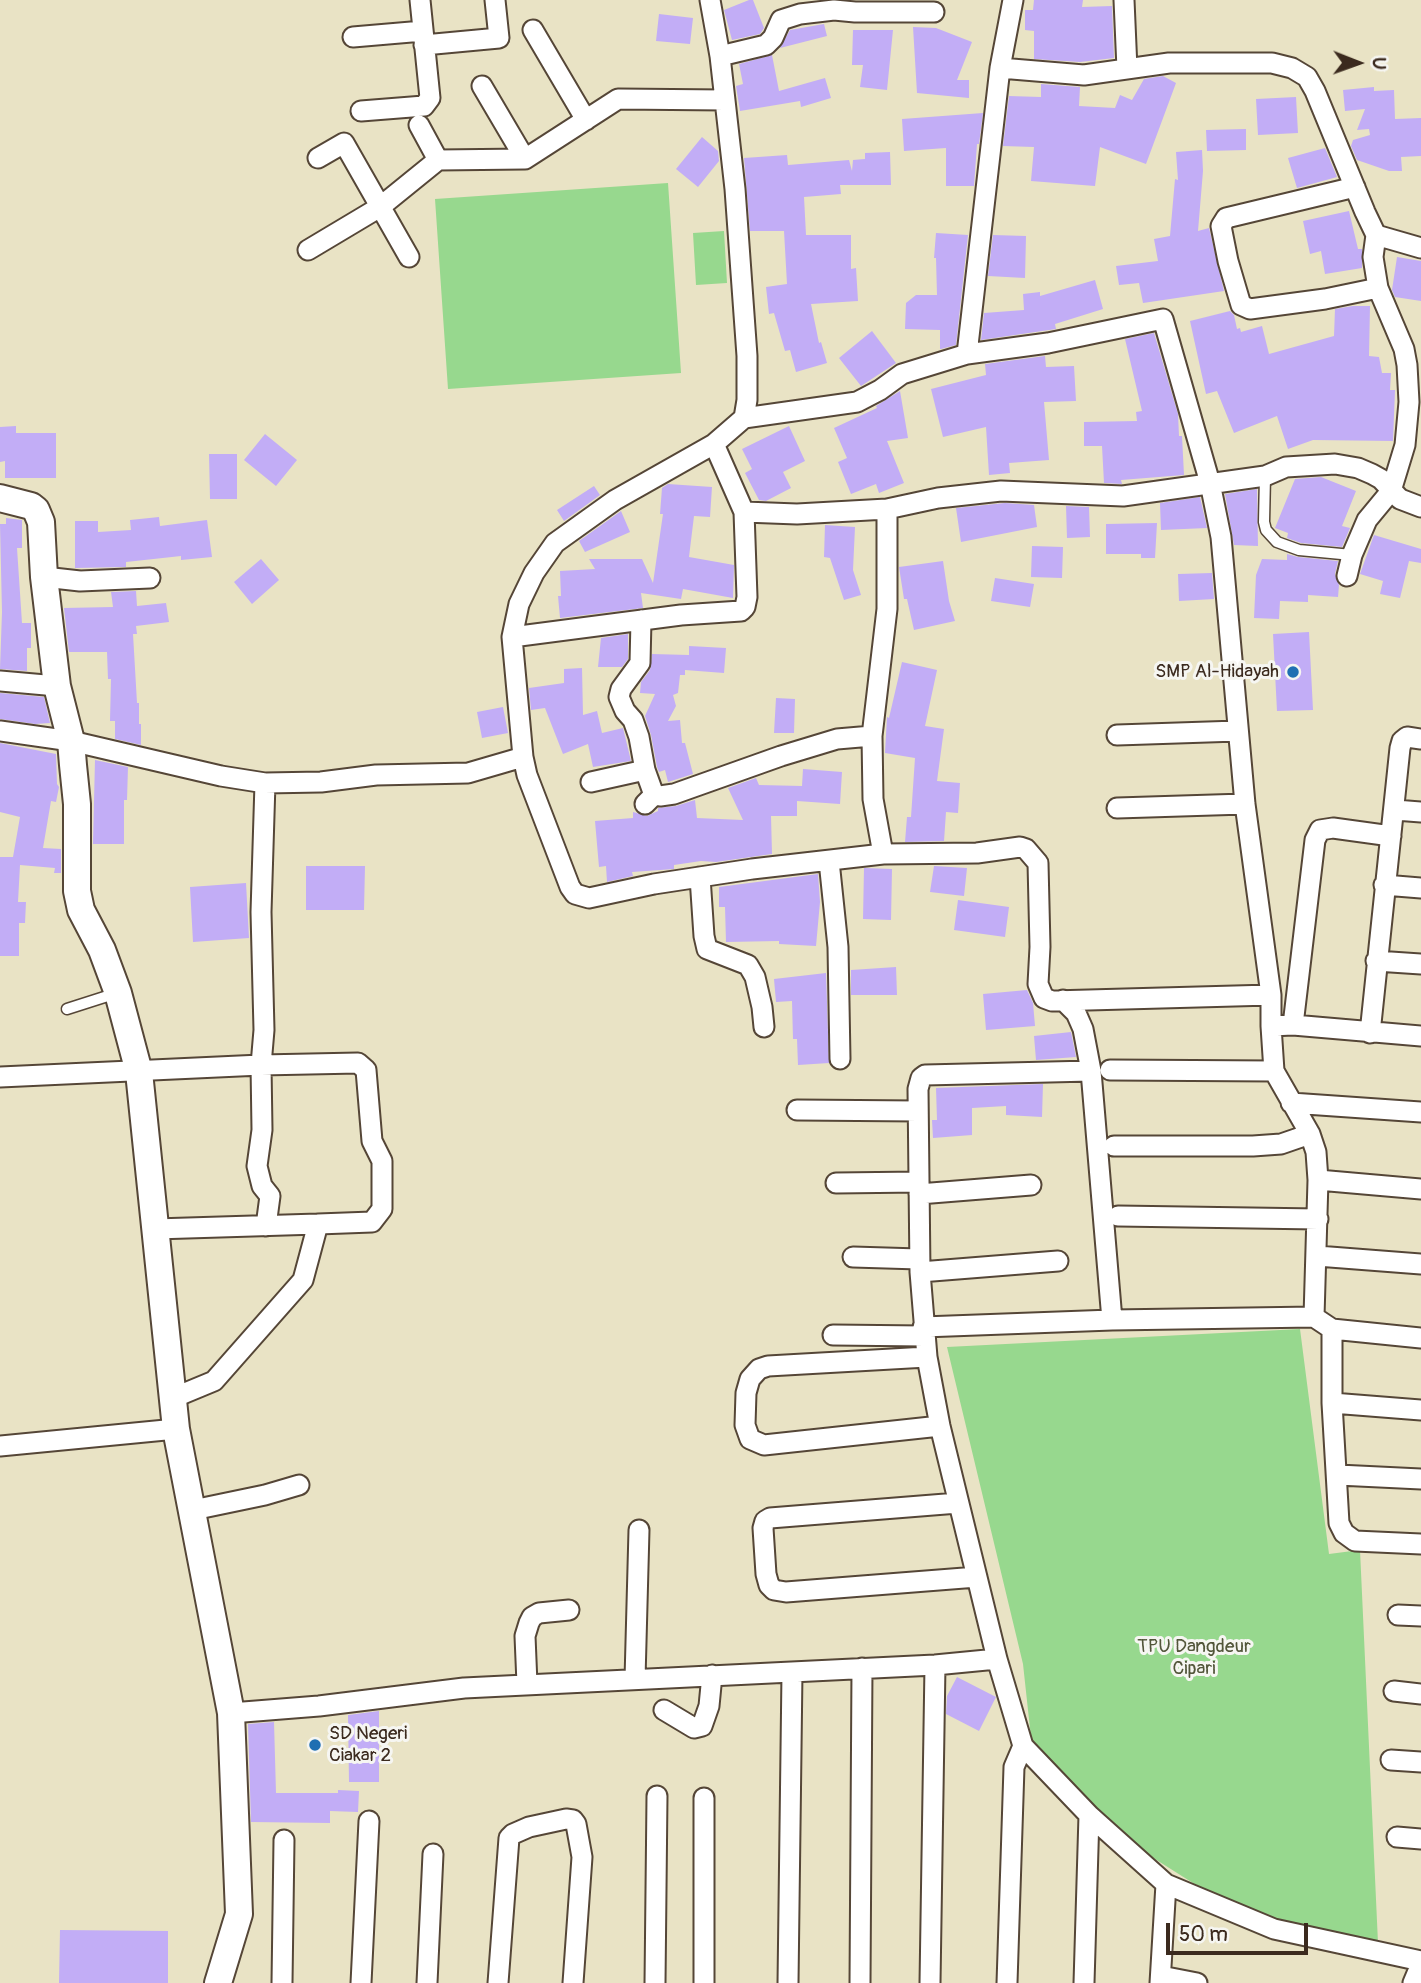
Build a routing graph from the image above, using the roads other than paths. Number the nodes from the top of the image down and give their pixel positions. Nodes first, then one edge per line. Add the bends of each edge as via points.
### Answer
1 (420, 0) edge
2 (495, 0) edge
3 (710, 0) edge
4 (1013, 0) edge
5 (1124, 0) edge
6 (934, 12) dead end
7 (533, 30) dead end
8 (353, 37) dead end
9 (424, 38) junction
10 (720, 56) junction
11 (1000, 68) junction
12 (1127, 69) junction
13 (482, 86) dead end
14 (725, 100) junction
15 (361, 111) dead end
16 (586, 120) junction
17 (419, 125) dead end
18 (318, 158) dead end
19 (525, 159) junction
20 (438, 160) junction
21 (1355, 187) junction
22 (380, 207) junction
23 (1376, 235) junction
24 (1421, 248) edge
25 (308, 250) dead end
26 (408, 257) dead end
27 (1378, 288) junction
28 (967, 354) junction
29 (744, 418) junction
30 (714, 444) junction
31 (1265, 476) junction
32 (1210, 483) junction
33 (1391, 491) junction
34 (0, 498) edge
35 (1421, 507) edge
36 (887, 509) junction
37 (744, 512) junction
38 (1352, 555) junction
39 (1347, 576) dead end
40 (44, 577) junction
41 (150, 578) dead end
42 (641, 620) junction
43 (512, 637) junction
44 (0, 681) edge
45 (57, 686) junction
46 (0, 731) edge
47 (1238, 731) junction
48 (1117, 735) dead end
49 (872, 736) junction
50 (1421, 739) edge
51 (71, 741) junction
52 (523, 757) junction
53 (645, 770) junction
54 (592, 782) dead end
55 (265, 783) junction
56 (1245, 804) junction
57 (1117, 808) dead end
58 (1395, 810) junction
59 (1421, 813) edge
60 (1391, 836) junction
61 (883, 854) junction
62 (829, 861) junction
63 (701, 877) junction
64 (1384, 885) junction
65 (1421, 888) edge
66 (1376, 961) junction
67 (1421, 964) edge
68 (118, 993) junction
69 (1271, 995) junction
70 (1063, 1000) junction
71 (67, 1009) dead end
72 (1293, 1025) junction
73 (1271, 1026) junction
74 (764, 1027) dead end
75 (1370, 1033) junction
76 (1421, 1036) edge
77 (840, 1059) dead end
78 (261, 1065) junction
79 (1101, 1071) junction
80 (1274, 1071) junction
81 (139, 1072) junction
82 (0, 1077) edge
83 (1292, 1103) junction
84 (797, 1110) dead end
85 (918, 1111) junction
86 (1421, 1112) edge
87 (1310, 1134) junction
88 (1114, 1146) dead end
89 (1318, 1180) junction
90 (836, 1183) dead end
91 (1031, 1185) dead end
92 (919, 1188) junction
93 (1421, 1189) edge
94 (1118, 1216) dead end
95 (1318, 1219) junction
96 (318, 1224) junction
97 (267, 1226) junction
98 (155, 1229) junction
99 (853, 1256) dead end
100 (1317, 1256) junction
101 (1058, 1261) dead end
102 (1421, 1264) edge
103 (919, 1265) junction
104 (1314, 1317) junction
105 (1112, 1320) junction
106 (1332, 1329) junction
107 (923, 1331) junction
108 (833, 1335) dead end
109 (1421, 1338) edge
110 (927, 1357) junction
111 (173, 1398) junction
112 (1332, 1403) junction
113 (1421, 1410) edge
114 (940, 1426) junction
115 (176, 1429) junction
116 (0, 1446) edge
117 (1338, 1475) junction
118 (1421, 1479) edge
119 (299, 1485) dead end
120 (958, 1503) junction
121 (193, 1510) junction
122 (639, 1530) dead end
123 (1421, 1544) edge
124 (977, 1577) junction
125 (569, 1610) dead end
126 (1398, 1615) dead end
127 (1421, 1616) edge
128 (997, 1659) junction
129 (934, 1665) junction
130 (862, 1668) junction
131 (792, 1672) junction
132 (712, 1675) junction
133 (635, 1679) junction
134 (527, 1684) junction
135 (1394, 1691) dead end
136 (1421, 1694) edge
137 (664, 1710) dead end
138 (231, 1713) junction
139 (1023, 1746) junction
140 (1391, 1760) dead end
141 (1421, 1762) edge
142 (657, 1796) dead end
143 (704, 1798) dead end
144 (1089, 1815) junction
145 (369, 1821) dead end
146 (1397, 1837) dead end
147 (1421, 1839) edge
148 (284, 1840) dead end
149 (433, 1854) dead end
150 (1166, 1884) junction
151 (1421, 1963) edge
152 (1160, 1979) edge
153 (218, 1983) edge
154 (282, 1983) edge
155 (361, 1983) edge
156 (426, 1983) edge
157 (498, 1983) edge
158 (573, 1983) edge
159 (655, 1983) edge
160 (704, 1983) edge
161 (788, 1983) edge
162 (860, 1983) edge
163 (930, 1983) edge
164 (1007, 1983) edge
165 (1084, 1983) edge
166 (1197, 1983) edge
167 (1413, 1983) edge

1 - 9 street
2 - 9 street via 499,38
3 - 10 street
4 - 11 street
5 - 12 street
6 - 10 street via 800,14 780,20 766,45
7 - 16 street
8 - 9 street
9 - 15 street via 430,98 424,106
10 - 14 street
11 - 12 street via 1084,75
11 - 28 street
12 - 21 street via 1169,63 1272,63 1292,68 1307,77 1315,91
13 - 19 street
14 - 16 street via 618,99
14 - 29 street via 747,356
16 - 19 street
17 - 20 street
18 - 22 street via 344,143
19 - 20 street
20 - 22 street
21 - 23 street
21 - 27 street via 1226,218 1221,226 1228,261 1241,305 1250,309
22 - 25 street
22 - 26 street
23 - 24 street
23 - 27 street via 1373,257
27 - 33 street via 1404,349 1409,378 1405,445
28 - 29 street via 902,374 857,402
28 - 32 street via 1163,319
29 - 30 street
30 - 37 street
30 - 43 street via 615,500 555,543 519,604
31 - 32 street
31 - 33 street via 1286,467 1335,464 1372,474
31 - 38 lane via 1264,522 1277,542 1299,550
32 - 36 street via 1123,496 1001,491
32 - 47 street via 1221,537
33 - 35 street
33 - 38 street via 1367,520
34 - 40 street via 31,506 39,515
36 - 37 street
36 - 49 street via 887,609
37 - 42 street via 745,607
38 - 39 street
40 - 41 street via 80,581
40 - 45 street
42 - 43 street
42 - 53 street via 640,663 619,697 633,720
43 - 52 street
44 - 45 street
45 - 51 street
46 - 51 street
47 - 48 street
47 - 56 street
49 - 53 street via 838,739 649,799
49 - 61 street via 873,799
50 - 58 street via 1402,741
51 - 55 street
51 - 68 street via 77,891
52 - 55 street via 468,773
52 - 63 street via 575,894 589,898
53 - 54 street
55 - 78 street
56 - 57 street
56 - 69 street
58 - 59 street
58 - 60 street
60 - 64 street
60 - 72 street via 1333,828 1320,830 1315,839
61 - 62 street
61 - 70 street via 1026,849 1038,863 1038,984 1044,998
62 - 63 street
62 - 77 street via 840,971
63 - 74 street via 707,949 748,965 755,977
64 - 65 street
64 - 66 street
66 - 67 street
66 - 75 street
68 - 71 lane
68 - 81 street
69 - 70 street
69 - 73 street
70 - 79 street via 1076,1013
72 - 73 street
72 - 75 street
73 - 80 street
75 - 76 street
78 - 81 street
78 - 96 street via 358,1063 366,1070 372,1141 382,1161 382,1209 372,1222
78 - 97 street via 262,1129 257,1166 270,1196
79 - 80 street
79 - 85 street via 925,1075 918,1089
79 - 105 street
80 - 83 street
81 - 82 street
81 - 98 street
83 - 86 street
83 - 87 street
84 - 85 street
85 - 92 street
87 - 88 street via 1281,1144
87 - 89 street
89 - 93 street
89 - 95 street
90 - 92 street
91 - 92 street
92 - 103 street
94 - 95 street
95 - 100 street
96 - 97 street
96 - 111 street via 303,1280 214,1381
97 - 98 street
98 - 111 street
99 - 103 street
100 - 102 street
100 - 104 street
101 - 103 street
103 - 107 street
104 - 105 street
104 - 106 street
105 - 107 street
106 - 109 street
106 - 112 street
107 - 108 street
107 - 110 street
110 - 114 street
110 - 114 street via 759,1369 746,1394 745,1425 750,1439 764,1445
111 - 115 street
112 - 113 street
112 - 117 street
114 - 120 street
115 - 116 street
115 - 121 street
117 - 118 street
117 - 123 street via 1339,1523 1344,1533 1355,1541
119 - 121 street
120 - 124 street
120 - 124 street via 770,1518 763,1528 766,1574 774,1590 786,1592
121 - 138 street
122 - 133 street
124 - 128 street
125 - 134 street via 532,1617 525,1636
126 - 127 street
128 - 129 street
128 - 139 street
129 - 130 street
129 - 163 street
130 - 131 street
130 - 162 street
131 - 132 street
131 - 161 street
132 - 133 street
132 - 137 street via 702,1726 694,1728
133 - 134 street
134 - 138 street
135 - 136 street
138 - 153 street via 239,1914
139 - 144 street
139 - 164 street via 1014,1767
140 - 141 street
142 - 159 street
143 - 160 street
144 - 150 street
144 - 165 street
145 - 155 street
146 - 147 street
148 - 154 street
149 - 156 street
150 - 151 street via 1274,1929
150 - 152 street
151 - 167 street
152 - 166 street
157 - 158 street via 509,1838 528,1827 566,1819 576,1824 582,1857

